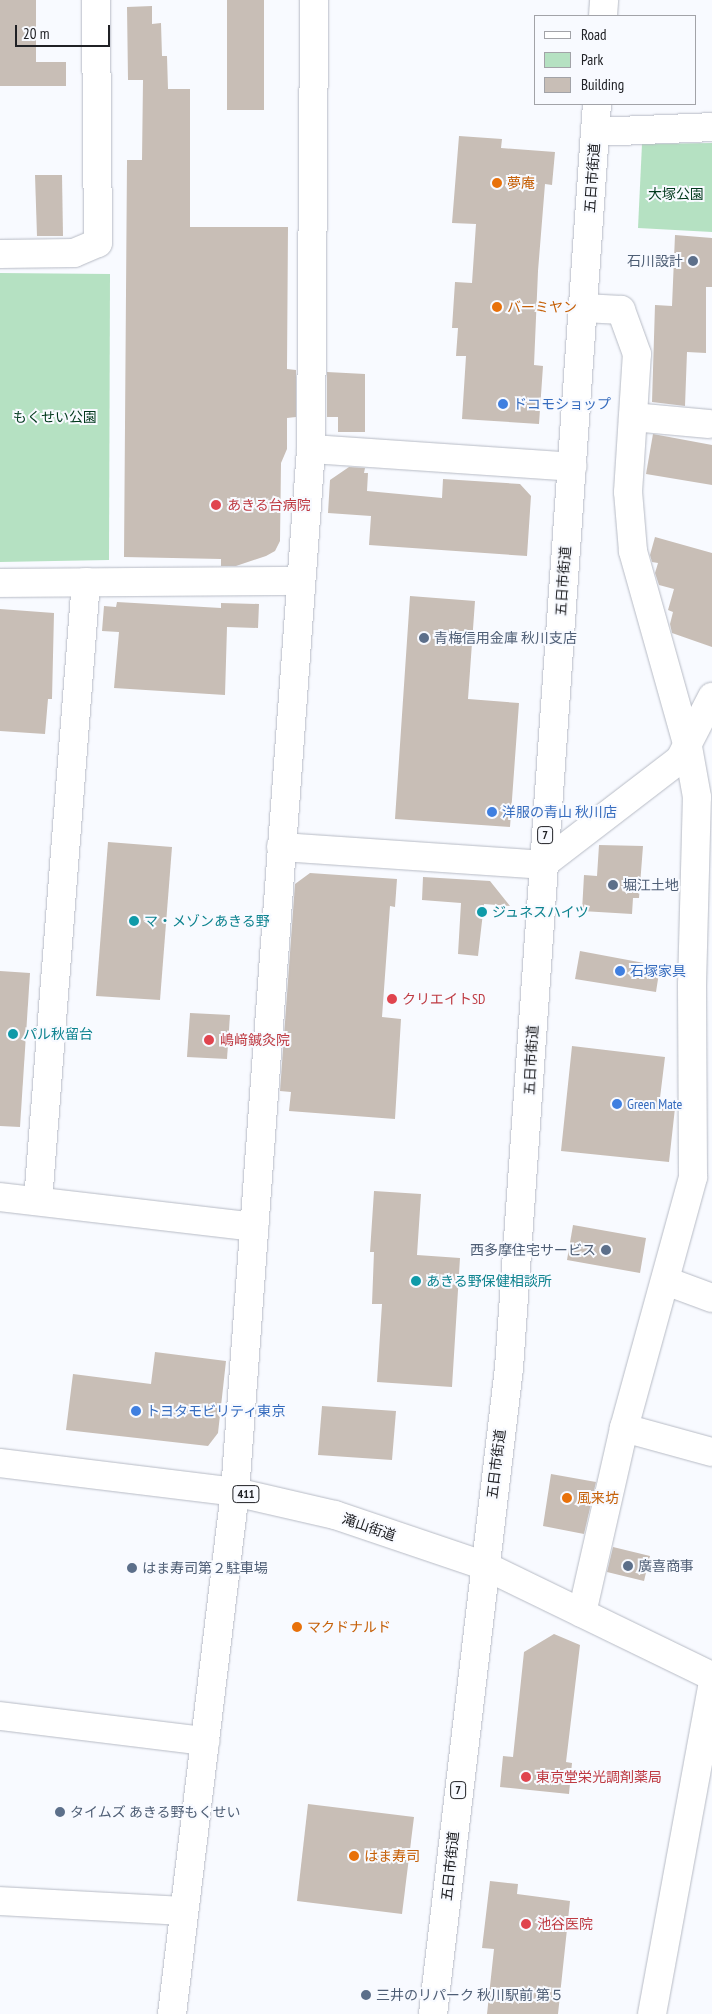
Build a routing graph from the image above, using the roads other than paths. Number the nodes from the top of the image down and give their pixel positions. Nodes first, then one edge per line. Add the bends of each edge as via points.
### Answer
1 (96, 0) edge
2 (314, 0) edge
3 (604, 0) edge
4 (603, 15) edge
5 (597, 105) edge
6 (712, 127) edge
7 (596, 132) junction
8 (0, 254) edge
9 (584, 308) junction
10 (633, 417) junction
11 (709, 424) dead end
12 (312, 449) junction
13 (572, 467) junction
14 (300, 581) junction
15 (86, 582) junction
16 (0, 583) edge
17 (712, 696) edge
18 (688, 747) junction
19 (705, 798) edge
20 (281, 847) junction
21 (542, 865) junction
22 (702, 987) edge
23 (702, 1180) edge
24 (0, 1196) edge
25 (38, 1201) junction
26 (254, 1227) junction
27 (666, 1281) junction
28 (712, 1298) edge
29 (624, 1428) junction
30 (712, 1452) edge
31 (0, 1464) edge
32 (235, 1492) junction
33 (483, 1565) junction
34 (582, 1613) junction
35 (712, 1676) edge
36 (712, 1687) edge
37 (0, 1716) edge
38 (205, 1741) junction
39 (0, 1901) edge
40 (184, 1911) junction
41 (172, 2014) edge
42 (433, 2014) edge
43 (652, 2014) edge

1 - 8 main road via 98,243 74,254
2 - 12 main road
3 - 4 main road
5 - 7 main road, 五日市街道 / 7
6 - 7 main road
7 - 9 main road, 五日市街道 / 7
9 - 10 main road via 621,310 637,354
9 - 13 main road, 五日市街道 / 7
10 - 11 main road
10 - 18 main road via 628,492 633,551
12 - 13 main road
12 - 14 main road
13 - 21 main road, 五日市街道 / 7
14 - 15 main road
14 - 20 main road
15 - 16 main road
15 - 25 main road
17 - 18 main road
18 - 19 main road
18 - 21 main road via 680,759
19 - 22 main road
20 - 21 main road
20 - 26 main road
21 - 33 main road, 五日市街道 / 7 via 509,1368
22 - 23 main road
23 - 27 main road
24 - 25 main road
25 - 26 main road
26 - 32 main road
27 - 28 main road
27 - 29 main road
29 - 30 main road
29 - 34 main road
31 - 32 main road, 滝山街道 / 411
32 - 33 main road, 滝山街道 / 411 via 335,1515
32 - 38 main road
33 - 34 main road, 滝山街道 / 411
33 - 42 main road, 五日市街道 / 7
34 - 35 main road, 滝山街道 / 411
36 - 43 main road
37 - 38 main road
38 - 40 main road
39 - 40 main road
40 - 41 main road

